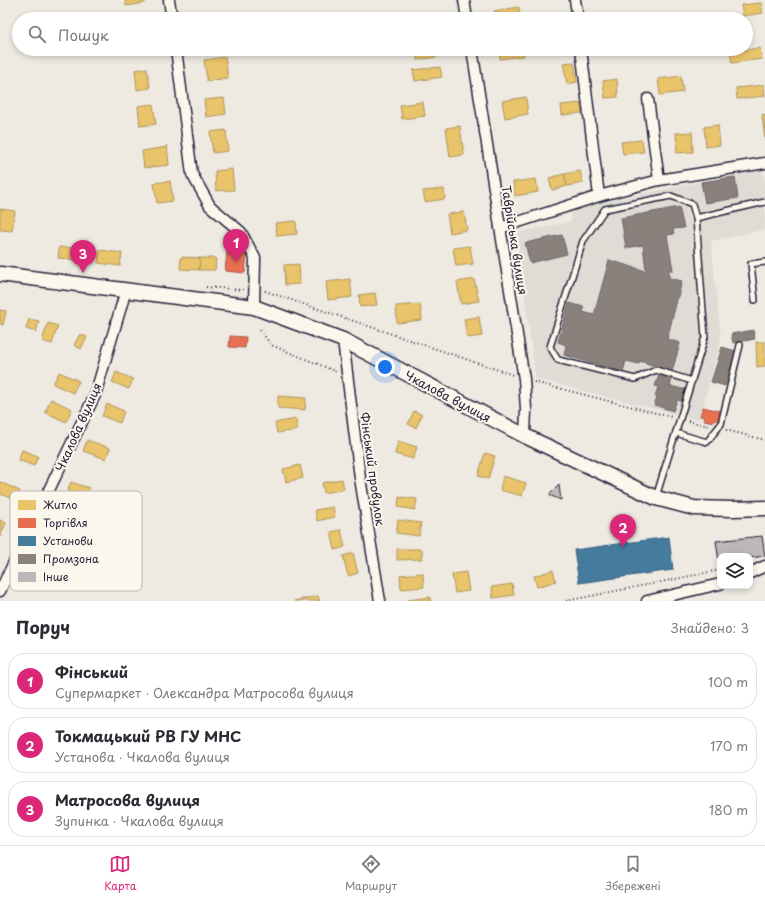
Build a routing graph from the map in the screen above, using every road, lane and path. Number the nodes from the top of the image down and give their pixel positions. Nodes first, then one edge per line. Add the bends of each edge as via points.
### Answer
1 (169, 0) edge
2 (464, 0) edge
3 (575, 0) edge
4 (171, 12) edge
5 (466, 12) edge
6 (577, 12) edge
7 (177, 56) edge
8 (473, 56) edge
9 (582, 56) edge
10 (648, 99) dead end
11 (765, 163) edge
12 (659, 180) junction
13 (599, 196) junction
14 (765, 202) edge
15 (696, 218) junction
16 (500, 228) junction
17 (765, 262) edge
18 (0, 274) edge
19 (201, 286) dead end
20 (126, 290) junction
21 (254, 291) junction
22 (755, 300) dead end
23 (254, 307) junction
24 (260, 330) dead end
25 (343, 340) junction
26 (740, 345) dead end
27 (336, 378) dead end
28 (524, 379) junction
29 (692, 381) junction
30 (680, 419) junction
31 (718, 428) junction
32 (676, 433) junction
33 (525, 436) junction
34 (765, 440) edge
35 (48, 491) edge
36 (656, 498) junction
37 (765, 508) edge
38 (765, 566) edge
39 (10, 570) edge
40 (717, 571) edge
41 (753, 572) edge
42 (717, 585) edge
43 (0, 591) edge
44 (380, 601) edge
45 (566, 601) edge
46 (647, 601) edge

1 - 4 street
2 - 5 street
3 - 6 street
7 - 21 street via 192,174 210,206 241,232 245,239 255,258
8 - 16 street, Таврійська вулиця
9 - 13 street
10 - 12 street
11 - 12 street
12 - 13 street
13 - 16 street
14 - 15 lane
15 - 29 lane via 706,337
15 - 29 lane via 692,204 671,196 605,209 583,240 550,347 558,360 635,380 656,370
16 - 28 street, Таврійська вулиця
17 - 22 lane via 751,264
18 - 20 main road, Чкалова вулиця
19 - 21 path
20 - 23 main road, Чкалова вулиця
20 - 35 street, Чкалова вулиця via 95,395
21 - 23 street
21 - 28 path via 265,291
23 - 25 main road, Чкалова вулиця
24 - 27 path via 271,345 335,370
25 - 33 main road, Чкалова вулиця
25 - 44 street, Фінський провулок via 360,478
26 - 31 lane
28 - 30 path
28 - 33 street, Таврійська вулиця
29 - 30 lane
30 - 31 path
30 - 32 lane
31 - 32 lane via 707,442
31 - 34 path
32 - 36 lane
33 - 36 main road, Чкалова вулиця
36 - 37 main road, Чкалова вулиця via 694,508
38 - 41 street
39 - 43 street, Чкалова вулиця
40 - 45 path
42 - 46 street

